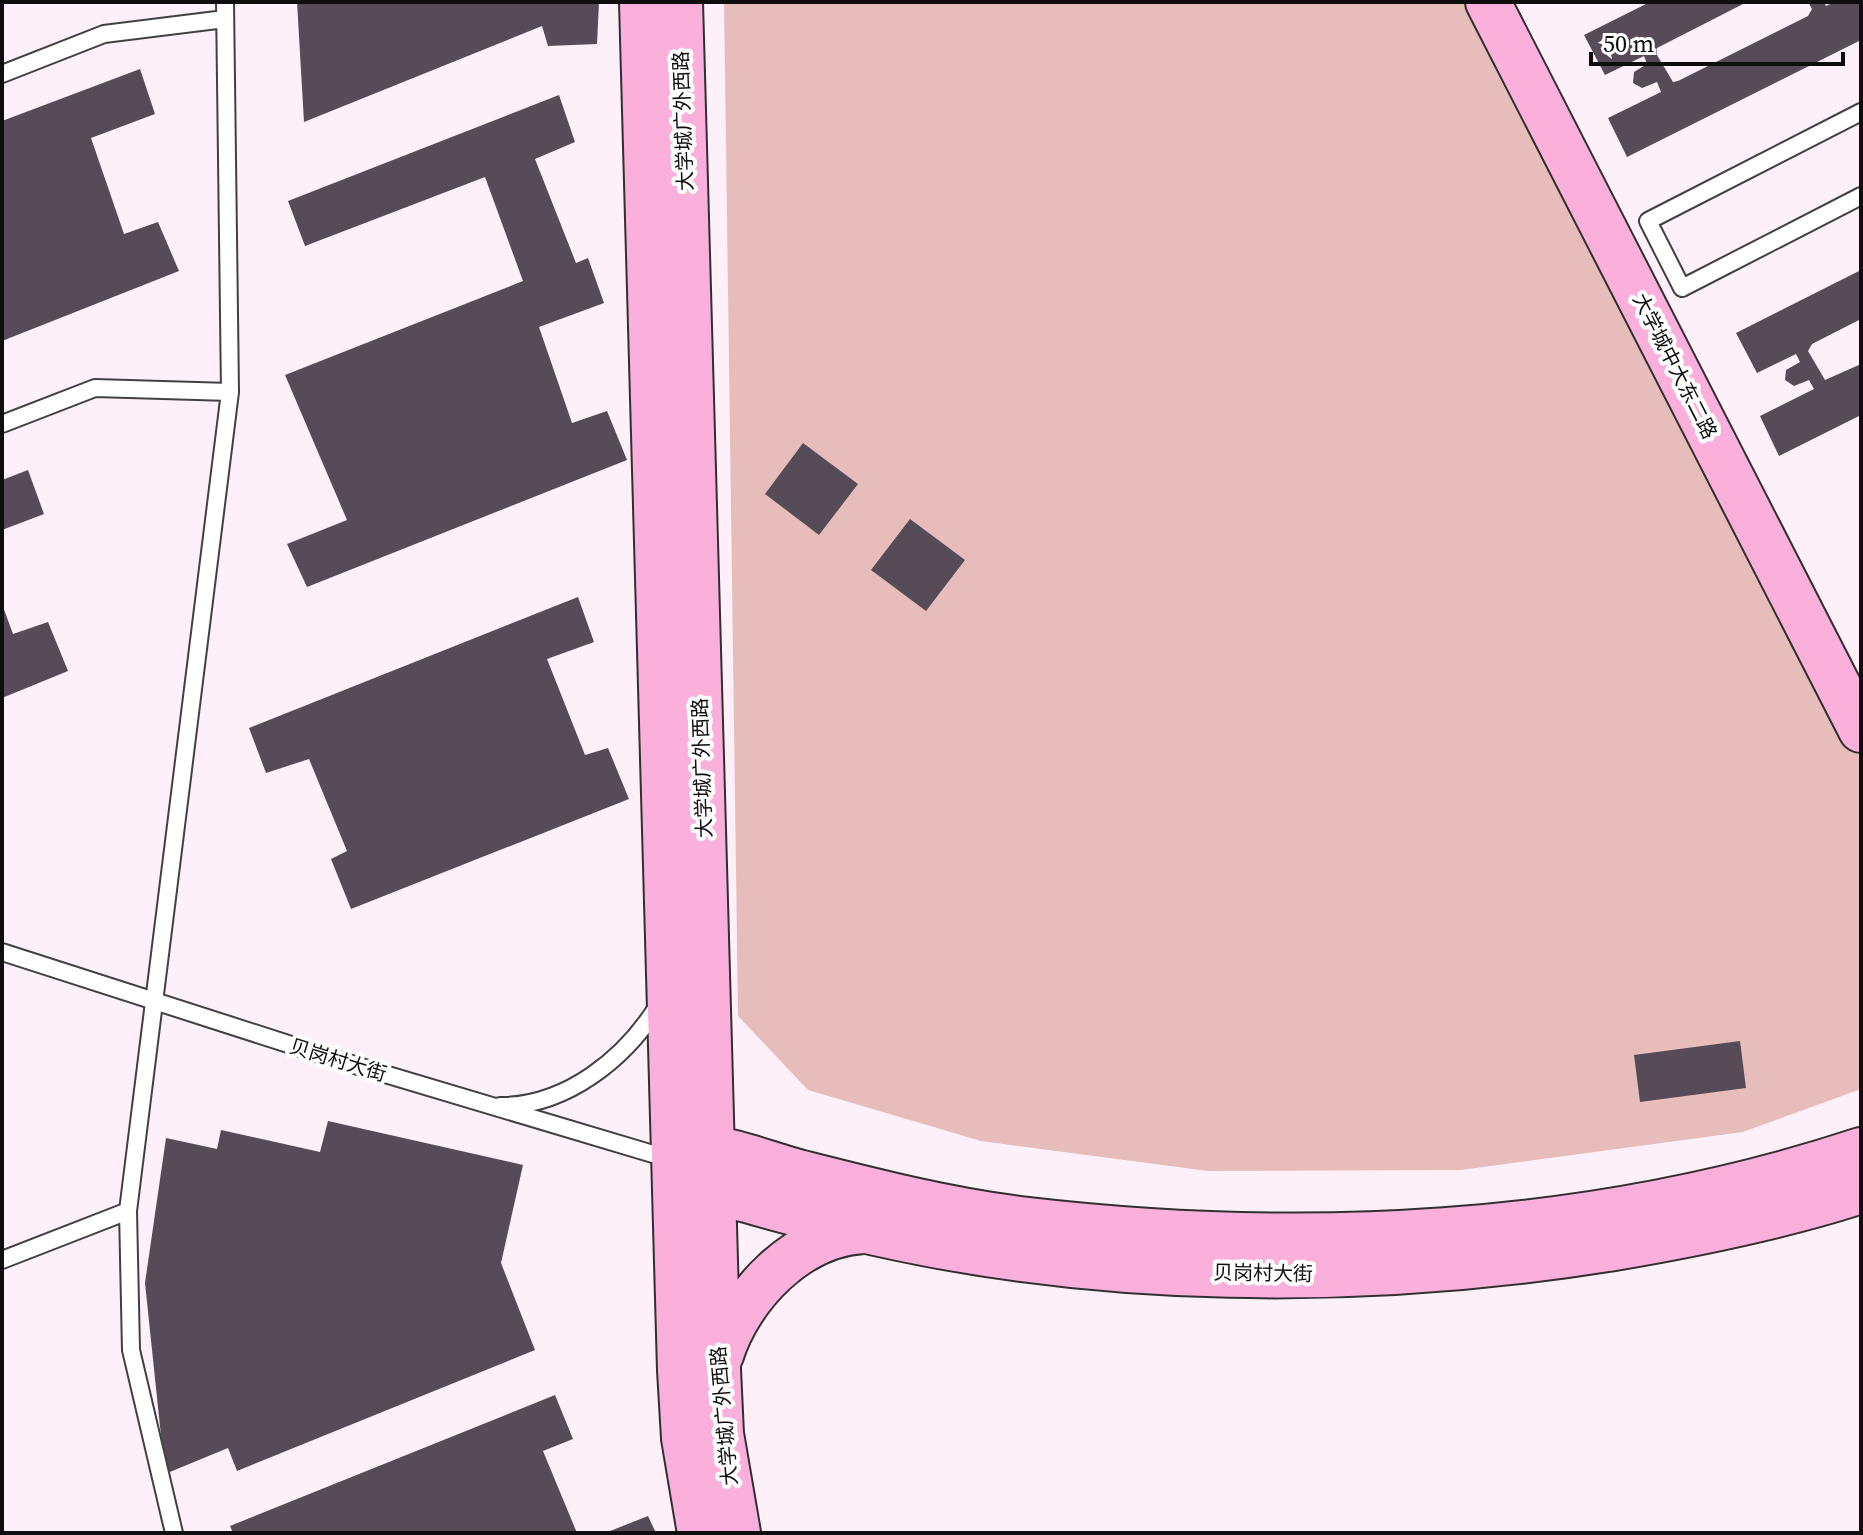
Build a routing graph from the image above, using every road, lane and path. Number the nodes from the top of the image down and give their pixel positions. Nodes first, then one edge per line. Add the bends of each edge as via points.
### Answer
1 (642, 2) edge
2 (680, 2) edge
3 (1488, 2) edge
4 (225, 10) edge
5 (2, 74) edge
6 (1861, 112) edge
7 (1861, 196) edge
8 (230, 392) junction
9 (2, 424) edge
10 (1861, 730) edge
11 (2, 952) edge
12 (670, 960) junction
13 (154, 1003) junction
14 (490, 1106) junction
15 (1861, 1150) edge
16 (701, 1167) junction
17 (1861, 1191) edge
18 (128, 1211) junction
19 (867, 1231) junction
20 (2, 1260) edge
21 (718, 1369) junction
22 (174, 1533) edge
23 (700, 1533) edge
24 (738, 1533) edge

1 - 12 main road, 大学城广外西路
2 - 16 main road, 大学城广外西路
3 - 10 main road, 大学城中大东二路
4 - 5 lane via 104,34
4 - 8 lane
6 - 7 lane via 1648,221 1682,288
8 - 9 lane via 95,388
8 - 13 lane
11 - 13 lane, 贝岗村大街
12 - 14 lane via 666,985 649,1019 599,1072 541,1099
12 - 16 main road, 大学城广外西路
13 - 14 lane, 贝岗村大街
13 - 18 lane
14 - 16 lane, 贝岗村大街
15 - 16 main road, 贝岗村大街 via 1752,1181 1579,1216 1392,1234 1159,1231 1016,1218
16 - 19 main road, 贝岗村大街
16 - 21 main road, 大学城广外西路
16 - 23 main road, 大学城广外西路 via 684,1438
17 - 19 main road, 贝岗村大街 via 1658,1241 1457,1269 1369,1273 1162,1272 971,1252
18 - 20 lane
18 - 22 lane via 131,1350
19 - 21 main road via 834,1236 778,1268 735,1318
21 - 24 main road, 大学城广外西路 via 721,1434

